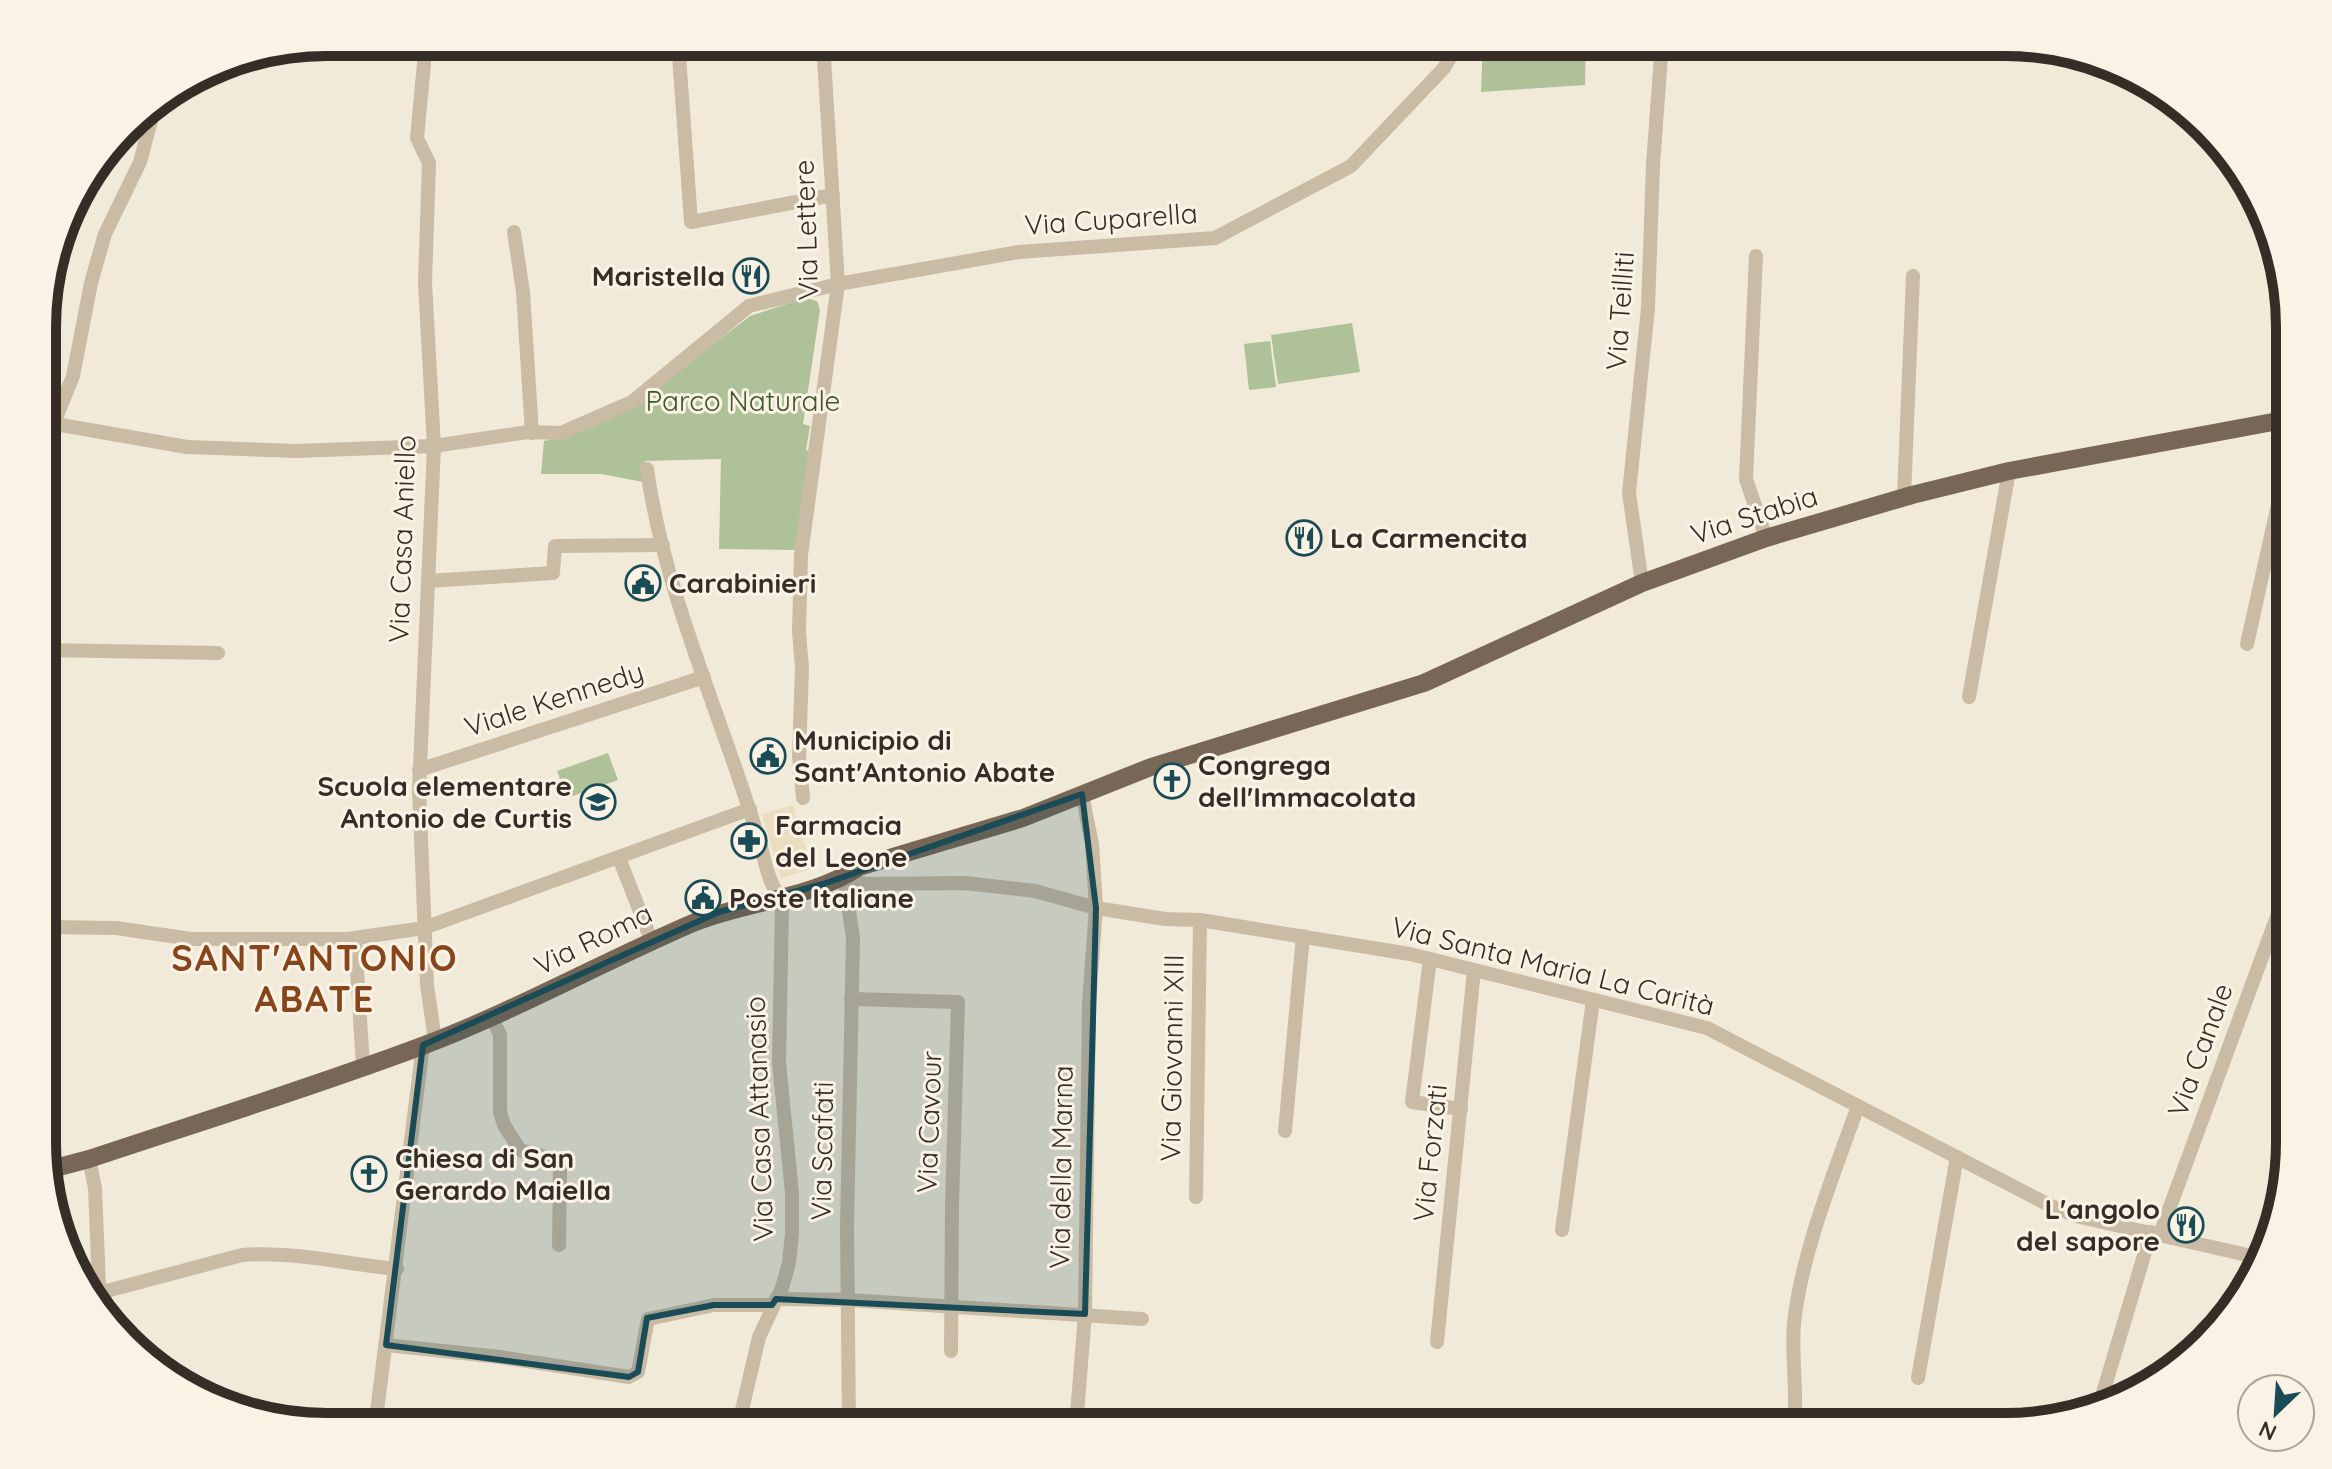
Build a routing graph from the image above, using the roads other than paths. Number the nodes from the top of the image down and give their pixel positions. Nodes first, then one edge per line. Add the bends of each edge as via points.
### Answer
1 (425, 56) edge
2 (679, 56) edge
3 (824, 56) edge
4 (1451, 56) edge
5 (1661, 56) edge
6 (151, 121) edge
7 (833, 195) junction
8 (514, 232) dead end
9 (1756, 256) dead end
10 (1913, 276) dead end
11 (838, 284) junction
12 (56, 409) edge
13 (2275, 421) edge
14 (56, 424) edge
15 (532, 433) junction
16 (434, 446) junction
17 (647, 469) dead end
18 (2009, 471) junction
19 (1904, 497) junction
20 (2275, 518) edge
21 (1766, 538) junction
22 (663, 545) junction
23 (428, 581) junction
24 (1642, 583) junction
25 (2247, 644) dead end
26 (56, 650) edge
27 (218, 653) dead end
28 (704, 677) junction
29 (1969, 697) dead end
30 (1258, 733) joint
31 (419, 770) junction
32 (1082, 794) junction
33 (803, 798) dead end
34 (750, 809) junction
35 (619, 858) junction
36 (844, 877) junction
37 (781, 897) junction
38 (1096, 908) junction
39 (1200, 920) junction
40 (2275, 920) edge
41 (56, 927) edge
42 (424, 928) junction
43 (1303, 936) junction
44 (355, 938) junction
45 (652, 942) junction
46 (1430, 959) junction
47 (1474, 970) junction
48 (851, 999) junction
49 (1593, 1000) junction
50 (492, 1017) junction
51 (429, 1043) junction
52 (363, 1066) junction
53 (1858, 1106) junction
54 (1461, 1109) junction
55 (1285, 1131) dead end
56 (1957, 1157) junction
57 (89, 1159) junction
58 (57, 1167) edge
59 (1196, 1197) dead end
60 (1562, 1230) dead end
61 (2155, 1233) junction
62 (559, 1245) dead end
63 (2251, 1256) edge
64 (397, 1269) junction
65 (99, 1287) edge
66 (102, 1292) edge
67 (849, 1300) junction
68 (774, 1302) junction
69 (953, 1307) junction
70 (1085, 1314) junction
71 (1142, 1319) dead end
72 (1437, 1342) dead end
73 (386, 1345) junction
74 (951, 1351) dead end
75 (1918, 1378) dead end
76 (2103, 1394) edge
77 (1796, 1412) edge
78 (377, 1413) edge
79 (741, 1413) edge
80 (849, 1413) edge
81 (1077, 1413) edge

1 - 16 street, Via Casa Aniello via 417,138 429,163 425,283
2 - 7 street via 691,222
3 - 7 street, Via Lettere
4 - 11 street, Via Cuparella via 1351,166 1215,238 1019,252
5 - 24 street, Via Teilliti via 1648,308 1629,493
6 - 12 street via 140,162 105,234 73,376
7 - 11 street, Via Lettere
8 - 15 street
9 - 21 street via 1746,479
10 - 19 street
11 - 15 street, Via Cuparella via 749,306 632,402 561,433
11 - 33 street, Via Lettere via 801,555
13 - 18 main road, Via Stabia
14 - 16 street, Via Cuparella via 187,447 296,451
15 - 16 street, Via Cuparella
16 - 23 street, Via Casa Aniello
17 - 22 street
18 - 19 main road, Via Stabia
18 - 29 street
19 - 21 main road, Via Stabia
20 - 25 street
21 - 24 main road, Via Stabia
22 - 23 street via 555,546 553,573
22 - 28 street
23 - 31 street, Via Casa Aniello
24 - 30 main road, Via Stabia via 1424,683
26 - 27 street
28 - 31 street, Viale Kennedy
28 - 34 street
30 - 32 main road, Via Roma
31 - 42 street, Via Casa Aniello
32 - 36 main road, Via Roma via 1023,818 859,867
32 - 38 street, Via della Marna
34 - 35 street
34 - 37 street
35 - 42 street
35 - 45 street
36 - 37 main road, Via Roma
36 - 38 street, Via Santa Maria La Carità via 865,884 965,883 1035,891
36 - 48 street, Via Scafati via 853,938
37 - 45 main road, Via Roma via 719,912
37 - 68 street, Via Casa Attanasio via 779,1063 792,1193 789,1260
38 - 39 street, Via Santa Maria La Carità
38 - 70 street, Via della Marna via 1089,1003
39 - 43 street, Via Santa Maria La Carità
39 - 59 street, Via Giovanni XIII
40 - 61 street, Via Canale
41 - 44 street via 116,928 191,939
42 - 44 street
42 - 51 street, Via Casa Aniello
43 - 46 street, Via Santa Maria La Carità
43 - 55 street
44 - 52 street
45 - 50 main road, Via Roma
46 - 47 street, Via Santa Maria La Carità
46 - 54 street via 1412,1102
47 - 49 street, Via Santa Maria La Carità
47 - 54 street, Via Forzati
48 - 67 street, Via Scafati
48 - 69 street, Via Cavour via 958,1002
49 - 53 street, Via Santa Maria La Carità via 1707,1028
49 - 60 street
50 - 51 main road, Via Roma
50 - 62 street via 500,1035 504,1125 520,1150 546,1157 560,1169
51 - 52 main road, Via Roma
51 - 64 street, Via Casa Aniello
52 - 57 main road, Via Roma
53 - 56 street, Via Santa Maria La Carità
53 - 77 street via 1826,1198 1794,1321
54 - 72 street, Via Forzati
56 - 61 street, Via Santa Maria La Carità via 2064,1212
56 - 75 street
57 - 58 main road, Via Roma
57 - 65 street
61 - 63 street, Via Santa Maria La Carità
61 - 76 street, Via Canale
64 - 66 street via 324,1258 242,1255
64 - 73 street, Via Casa Aniello
67 - 68 street
67 - 69 street
67 - 80 street, Via Scafati
68 - 73 street via 714,1305 648,1319 638,1372 629,1377
68 - 79 street, Via Casa Attanasio via 759,1337
69 - 70 street
69 - 74 street, Via Cavour
70 - 71 street
70 - 81 street, Via della Marna
73 - 78 street, Via Casa Aniello

